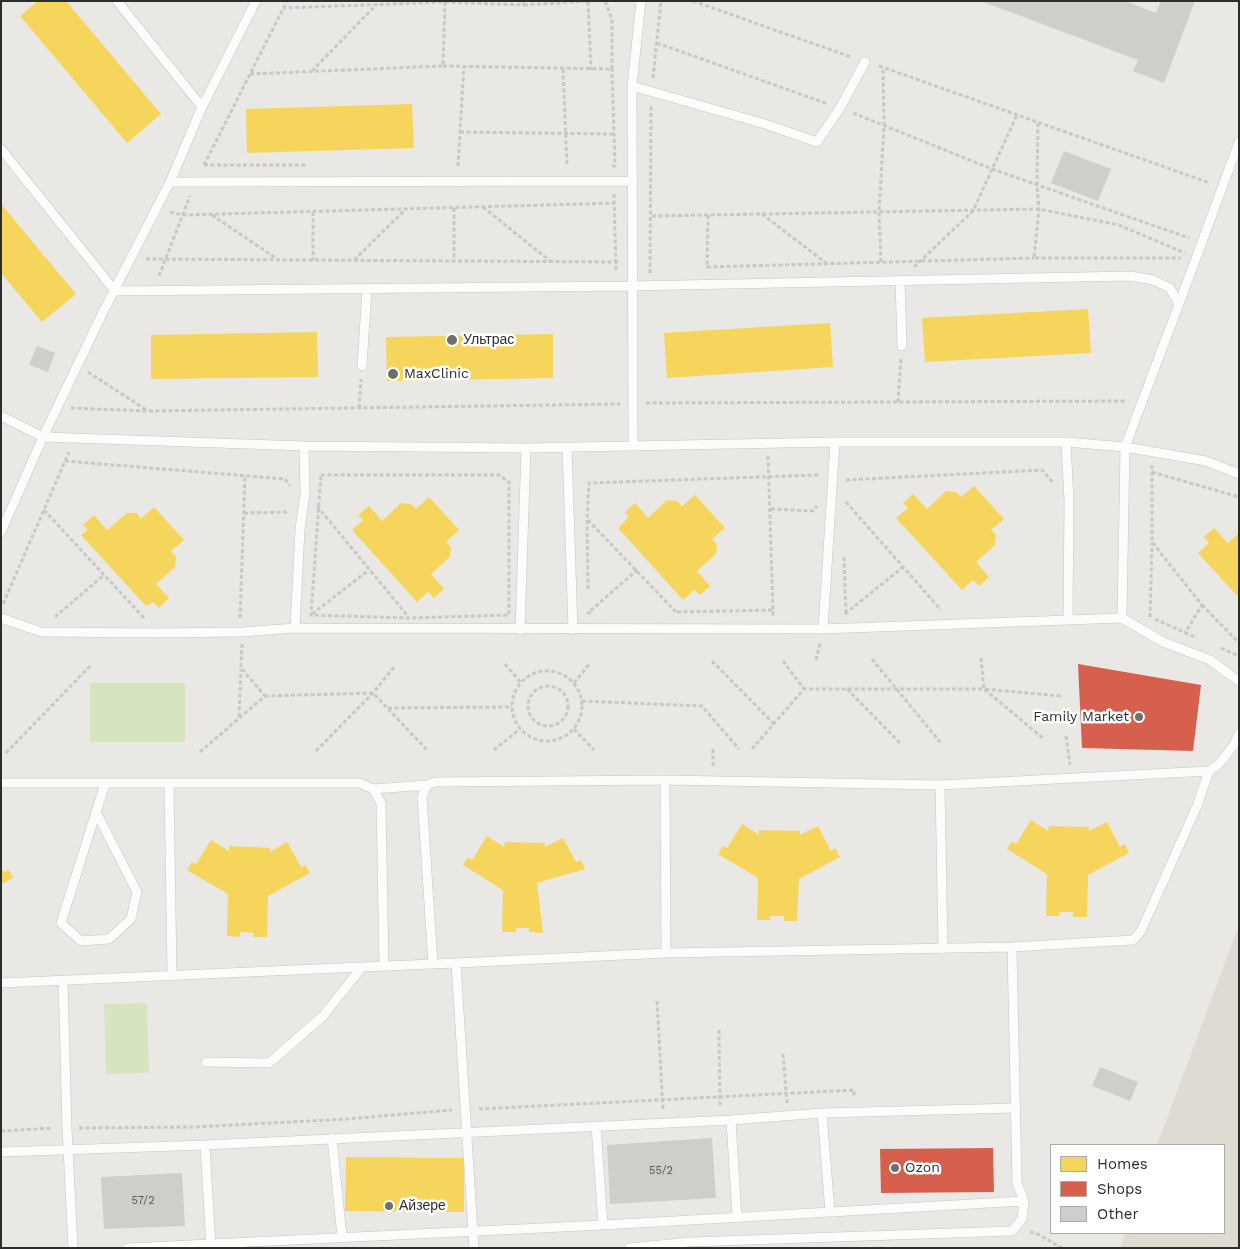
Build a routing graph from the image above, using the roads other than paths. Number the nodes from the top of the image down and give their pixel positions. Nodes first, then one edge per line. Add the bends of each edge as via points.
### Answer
1 (117, 1) edge
2 (256, 1) edge
3 (641, 1) edge
4 (865, 62) road end
5 (632, 86) junction
6 (202, 107) junction
7 (1239, 142) edge
8 (1, 149) edge
9 (633, 181) junction
10 (170, 182) junction
11 (900, 280) junction
12 (631, 286) junction
13 (367, 290) junction
14 (115, 291) junction
15 (1179, 304) junction
16 (902, 346) road end
17 (362, 366) road end
18 (1, 416) edge
19 (43, 437) junction
20 (835, 442) junction
21 (1066, 442) junction
22 (304, 446) junction
23 (633, 446) junction
24 (567, 447) junction
25 (1126, 447) junction
26 (526, 448) junction
27 (1239, 474) edge
28 (1, 532) edge
29 (1, 618) edge
30 (1068, 618) junction
31 (1122, 618) junction
32 (295, 628) junction
33 (823, 629) junction
34 (520, 630) junction
35 (573, 630) junction
36 (1239, 681) edge
37 (1239, 733) edge
38 (1209, 771) junction
39 (665, 780) junction
40 (1, 783) edge
41 (105, 784) junction
42 (170, 784) junction
43 (428, 785) junction
44 (940, 785) junction
45 (372, 789) junction
46 (96, 812) junction
47 (1012, 947) junction
48 (943, 949) junction
49 (666, 953) junction
50 (456, 963) junction
51 (433, 964) junction
52 (362, 966) junction
53 (384, 966) junction
54 (172, 974) junction
55 (63, 980) junction
56 (1, 983) edge
57 (206, 1062) dead end
58 (1016, 1108) junction
59 (822, 1113) junction
60 (731, 1120) junction
61 (596, 1126) junction
62 (466, 1131) junction
63 (332, 1138) junction
64 (204, 1145) junction
65 (68, 1150) junction
66 (1, 1152) edge
67 (1024, 1201) junction
68 (830, 1212) junction
69 (737, 1217) junction
70 (603, 1225) junction
71 (472, 1230) junction
72 (342, 1237) junction
73 (211, 1246) edge
74 (73, 1248) edge
75 (127, 1248) edge
76 (474, 1248) edge
77 (629, 1248) edge

1 - 6 lane
2 - 6 lane
3 - 5 lane
4 - 5 lane via 817,142
5 - 9 lane
6 - 10 lane
7 - 15 lane
8 - 14 lane
9 - 10 lane
9 - 12 lane
10 - 14 lane
11 - 12 lane
11 - 15 lane via 1130,276 1153,280 1170,288
11 - 16 lane
12 - 13 lane
12 - 23 lane
13 - 14 lane
13 - 17 lane
14 - 19 lane
15 - 25 lane
18 - 19 lane
19 - 22 lane
19 - 28 lane
20 - 21 lane
20 - 23 lane
20 - 33 lane
21 - 25 lane
21 - 30 lane
22 - 26 lane
22 - 32 lane via 305,494
23 - 24 lane
24 - 26 lane
24 - 35 lane
25 - 27 lane via 1206,461
25 - 31 lane
26 - 34 lane
29 - 32 lane via 41,632 242,632
30 - 31 lane
30 - 33 lane via 1040,622
31 - 36 lane via 1162,642 1210,660
32 - 34 lane
33 - 35 lane
34 - 35 lane
37 - 38 lane via 1219,764
38 - 44 lane
38 - 47 lane via 1142,931 1133,940
39 - 43 lane via 436,782
39 - 44 lane
39 - 49 lane
40 - 41 lane
41 - 42 lane
41 - 46 lane
42 - 45 lane via 360,783
42 - 54 lane
43 - 45 lane
43 - 51 lane via 422,797
44 - 48 lane
45 - 53 lane via 381,803
46 - 46 lane via 61,923 81,941 109,939 131,919 137,892
47 - 48 lane
47 - 58 lane
48 - 49 lane
49 - 50 lane
50 - 51 lane
50 - 62 lane
51 - 53 lane
52 - 53 lane
52 - 54 lane
52 - 57 lane via 323,1016 270,1063
54 - 55 lane
55 - 56 lane
55 - 65 lane
58 - 59 lane
58 - 67 lane via 1017,1183
59 - 60 lane
59 - 68 lane
60 - 61 lane
60 - 69 lane
61 - 62 lane
61 - 70 lane
62 - 63 lane
62 - 71 lane
63 - 64 lane
63 - 72 lane
64 - 65 lane
64 - 73 lane
65 - 66 lane
65 - 74 lane
67 - 68 lane
67 - 77 lane via 1022,1219 1012,1231 690,1242
68 - 69 lane
69 - 70 lane
70 - 71 lane
71 - 72 lane
71 - 76 lane
72 - 73 lane
73 - 75 lane

